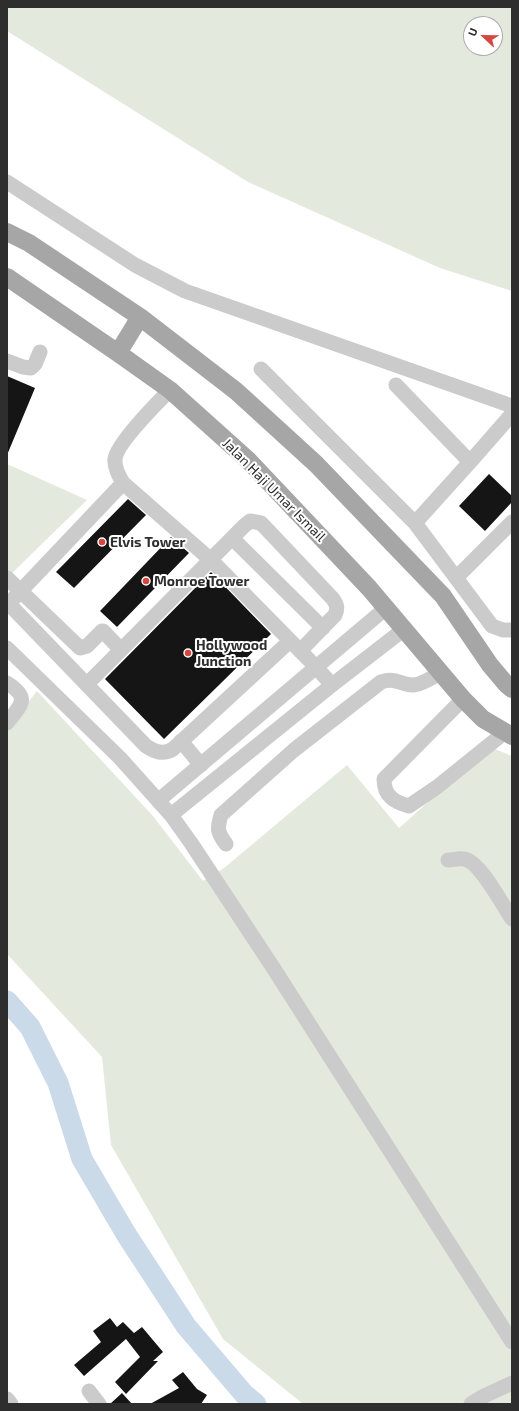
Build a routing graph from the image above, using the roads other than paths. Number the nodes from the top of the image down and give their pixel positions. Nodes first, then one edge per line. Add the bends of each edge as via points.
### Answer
1 (7, 182) edge
2 (7, 232) edge
3 (7, 276) edge
4 (140, 317) junction
5 (40, 352) dead end
6 (118, 353) junction
7 (7, 361) edge
8 (261, 369) dead end
9 (396, 385) dead end
10 (170, 390) junction
11 (512, 406) edge
12 (512, 414) edge
13 (470, 462) junction
14 (123, 482) junction
15 (512, 522) edge
16 (415, 523) junction
17 (232, 538) junction
18 (211, 560) junction
19 (7, 578) edge
20 (456, 578) junction
21 (20, 591) junction
22 (8, 604) edge
23 (386, 608) junction
24 (323, 628) junction
25 (403, 630) junction
26 (512, 630) edge
27 (295, 646) junction
28 (7, 648) edge
29 (121, 650) junction
30 (316, 667) junction
31 (440, 673) junction
32 (7, 683) edge
33 (86, 684) junction
34 (332, 685) junction
35 (512, 689) edge
36 (463, 699) junction
37 (293, 717) junction
38 (7, 723) edge
39 (278, 729) junction
40 (508, 734) edge
41 (308, 738) junction
42 (181, 742) junction
43 (294, 750) junction
44 (201, 765) junction
45 (159, 800) junction
46 (171, 815) junction
47 (226, 844) dead end
48 (448, 860) dead end
49 (512, 920) edge
50 (512, 1342) edge
51 (512, 1383) edge
52 (89, 1391) dead end
53 (7, 1399) edge
54 (11, 1404) edge
55 (99, 1404) edge
56 (471, 1404) edge

1 - 11 street via 135,265 185,291
2 - 4 main road via 29,243
3 - 6 main road, Jalan Haji Umar Ismail
4 - 6 main road
4 - 35 main road via 236,391 316,464 443,596 490,665
5 - 7 street via 31,368
6 - 10 main road, Jalan Haji Umar Ismail
8 - 16 street
9 - 13 street
10 - 14 street via 144,417 118,451 116,467
10 - 23 main road, Jalan Haji Umar Ismail via 248,460
12 - 13 street
13 - 16 street
14 - 18 street
14 - 21 street
15 - 20 street
16 - 20 street
17 - 18 street
17 - 24 street
17 - 24 street via 250,521 261,523 336,604 338,609 335,615
18 - 27 street
18 - 29 street
19 - 21 street
20 - 26 street via 492,626
21 - 22 street
21 - 29 street via 80,648 87,646 103,631
22 - 33 street
23 - 25 main road, Jalan Haji Umar Ismail
23 - 30 street
24 - 27 street
25 - 31 main road, Jalan Haji Umar Ismail
25 - 34 street
27 - 30 street
27 - 42 street
28 - 45 street via 120,758
29 - 33 street
30 - 34 street
30 - 44 street
31 - 36 main road, Jalan Haji Umar Ismail
31 - 41 street via 415,685 389,679 381,682
32 - 38 street via 17,689 22,696 18,709
33 - 42 street via 152,750 167,753
34 - 37 street
36 - 40 main road, Jalan Haji Umar Ismail via 483,719
36 - 40 street via 384,779 384,788 389,796 409,806
37 - 39 street
37 - 41 street
39 - 43 street
39 - 46 street
41 - 43 street
42 - 44 street
43 - 47 street via 221,815 217,827
44 - 45 street
45 - 46 street
46 - 50 street via 275,971
48 - 49 street via 464,859 481,870
51 - 56 street
52 - 55 street
53 - 54 street

